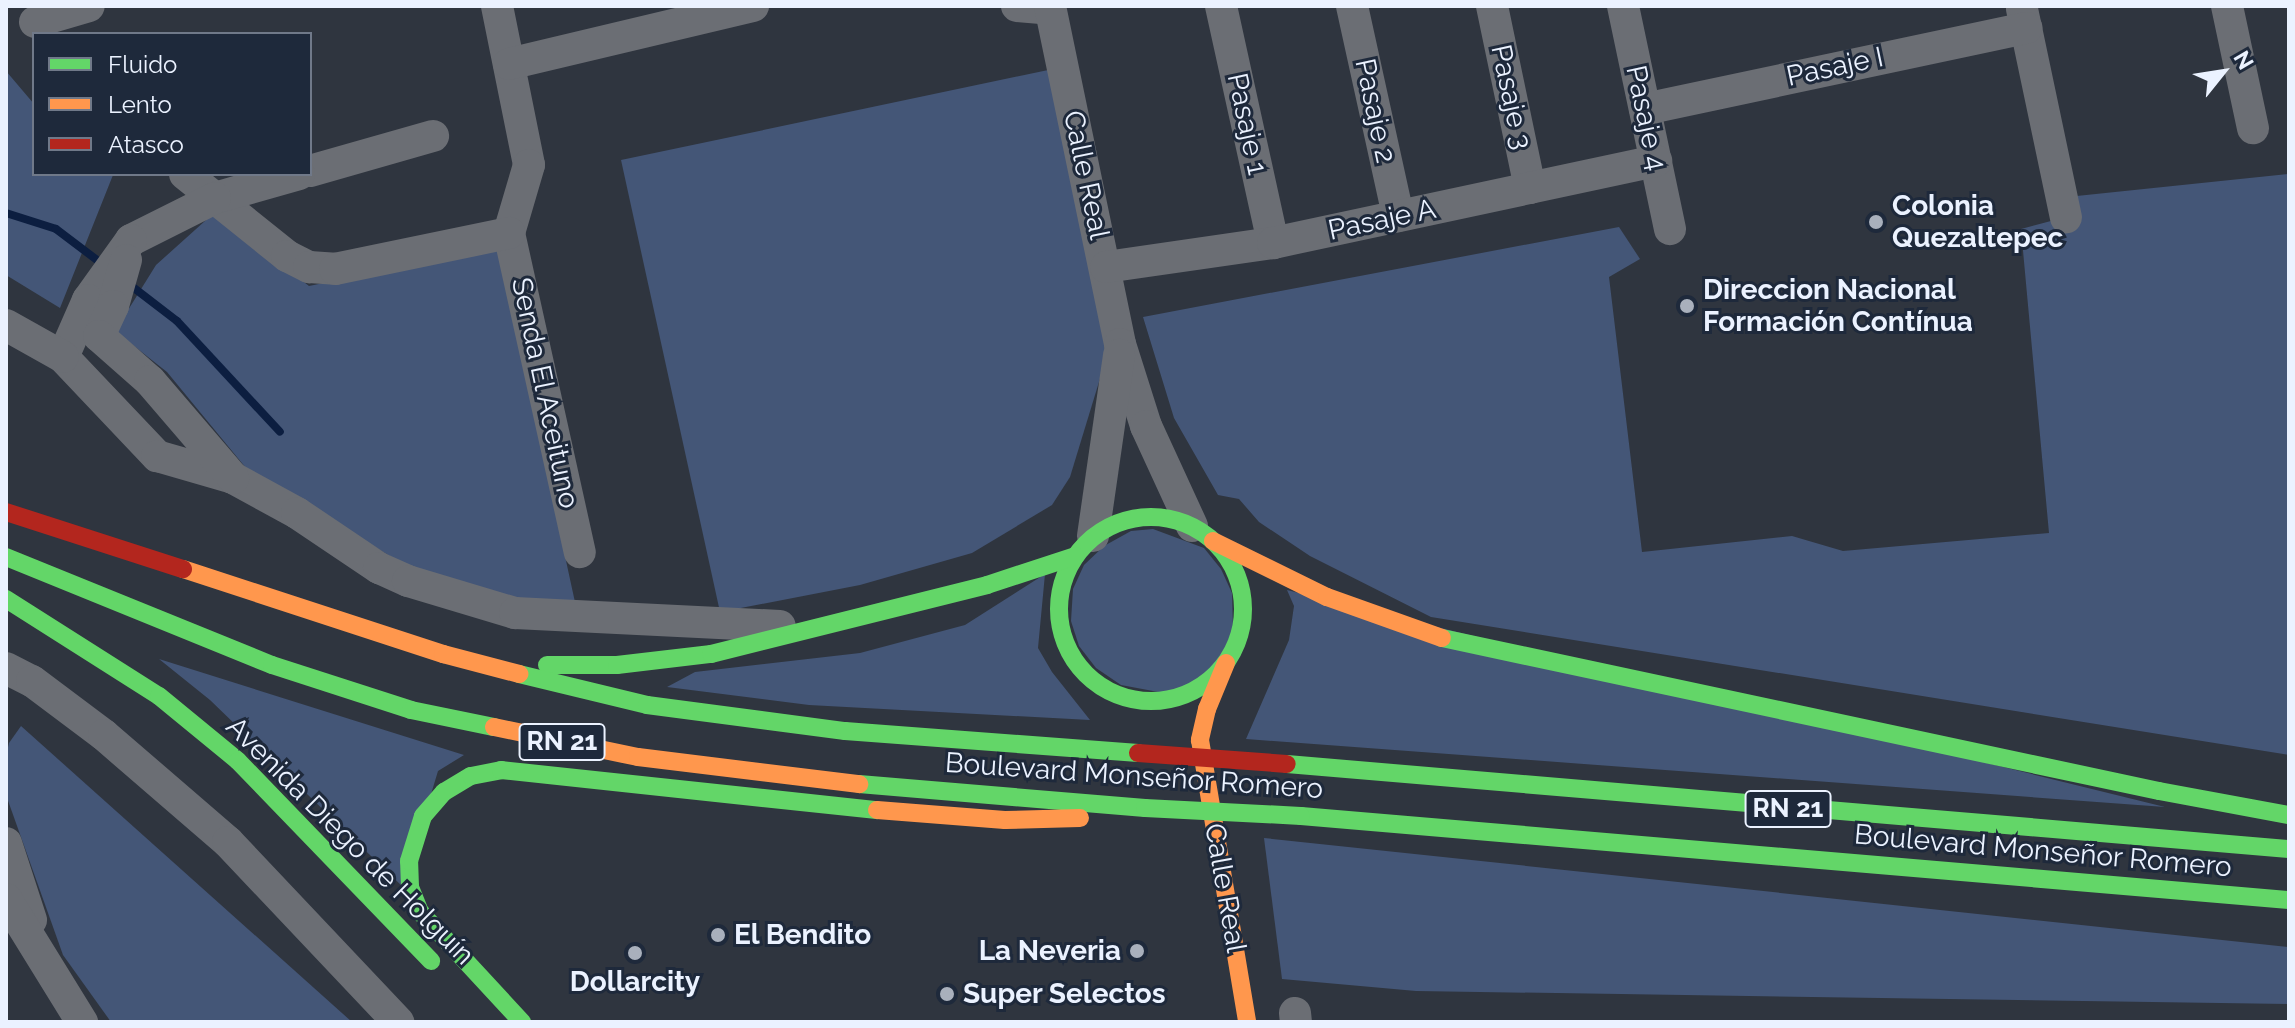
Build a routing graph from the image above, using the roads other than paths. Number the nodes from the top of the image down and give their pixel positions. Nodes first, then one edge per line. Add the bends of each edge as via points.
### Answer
1 (89, 6) edge
2 (497, 6) edge
3 (753, 6) edge
4 (1017, 6) edge
5 (1221, 6) edge
6 (1352, 6) edge
7 (1492, 6) edge
8 (1623, 6) edge
9 (2227, 6) edge
10 (1050, 8) edge
11 (2023, 17) edge
12 (35, 21) edge
13 (509, 64) junction
14 (1645, 109) junction
15 (2253, 128) dead end
16 (433, 136) dead end
17 (1656, 161) junction
18 (312, 170) edge
19 (188, 176) edge
20 (292, 176) edge
21 (1530, 188) junction
22 (215, 198) junction
23 (1398, 216) junction
24 (2066, 217) dead end
25 (1670, 229) dead end
26 (509, 233) junction
27 (131, 240) junction
28 (1273, 243) junction
29 (1106, 267) junction
30 (6, 325) edge
31 (1120, 344) junction
32 (63, 357) junction
33 (233, 478) junction
34 (6, 512) edge
35 (77, 515) dead end
36 (1202, 534) junction
37 (1084, 546) junction
38 (580, 552) dead end
39 (6, 557) edge
40 (249, 594) junction
41 (6, 599) edge
42 (815, 628) junction
43 (443, 654) junction
44 (1226, 663) junction
45 (15, 673) edge
46 (1121, 696) junction
47 (1150, 716) dead end
48 (1165, 738) dead end
49 (2072, 773) junction
50 (2177, 775) dead end
51 (1139, 808) junction
52 (2289, 815) edge
53 (1189, 828) dead end
54 (6, 843) edge
55 (2289, 849) edge
56 (6, 899) edge
57 (2289, 900) edge
58 (46, 965) junction
59 (445, 977) dead end
60 (82, 1022) edge
61 (398, 1022) edge
62 (522, 1022) edge
63 (1247, 1022) edge

1 - 12 street
2 - 13 street
3 - 13 street
4 - 10 street
5 - 28 street, Pasaje 1
6 - 23 street, Pasaje 2
7 - 21 street, Pasaje 3
8 - 14 street, Pasaje 4
9 - 15 street
10 - 29 street, Calle Real
11 - 14 street, Pasaje I
11 - 24 street
13 - 26 street via 529,165
14 - 17 street, Pasaje 4
16 - 18 street
17 - 21 street, Pasaje A
17 - 25 street, Pasaje 4
19 - 22 street
20 - 22 street
21 - 23 street, Pasaje A
22 - 26 street via 287,256 309,267 335,269
22 - 27 street
23 - 28 street, Pasaje A
26 - 38 street, Senda El Aceituno
27 - 32 street via 88,300
27 - 33 street via 99,336 150,381
28 - 29 street, Pasaje A
29 - 31 street, Calle Real
30 - 32 street
31 - 36 street, Calle Real via 1146,426
31 - 37 street, Calle Real
32 - 33 street via 157,456
33 - 42 street via 379,568 515,613
34 - 40 main road
35 - 40 main road
36 - 37 main road via 1168,518 1142,517 1117,522
36 - 44 main road via 1230,562 1241,600 1238,639
36 - 49 main road via 1327,597 1426,635
37 - 42 main road via 1001,581
37 - 46 main road via 1063,582 1063,637 1095,682
39 - 51 main road, Boulevard Monseñor Romero / RN 21 via 272,665 411,710 638,757 848,783
40 - 43 main road, Boulevard Monseñor Romero / RN 21
41 - 59 main road, Avenida Diego de Holguín via 159,696 238,761
42 - 43 main road via 711,654 617,665 537,666
43 - 55 main road, Boulevard Monseñor Romero / RN 21, bridge via 620,699 845,731
44 - 46 main road via 1205,684 1179,697 1150,701
44 - 63 main road, Calle Real via 1200,740
45 - 61 street via 104,735 228,842
46 - 47 main road
48 - 53 main road, Calle Real
49 - 50 main road
49 - 52 main road
51 - 57 main road, Boulevard Monseñor Romero / RN 21, bridge via 1301,816
51 - 62 main road, Avenida Diego de Holguín via 1085,817 1005,820 501,770 471,776 444,792 423,816 409,861 410,887 420,912
54 - 58 street
56 - 58 street
58 - 60 street

